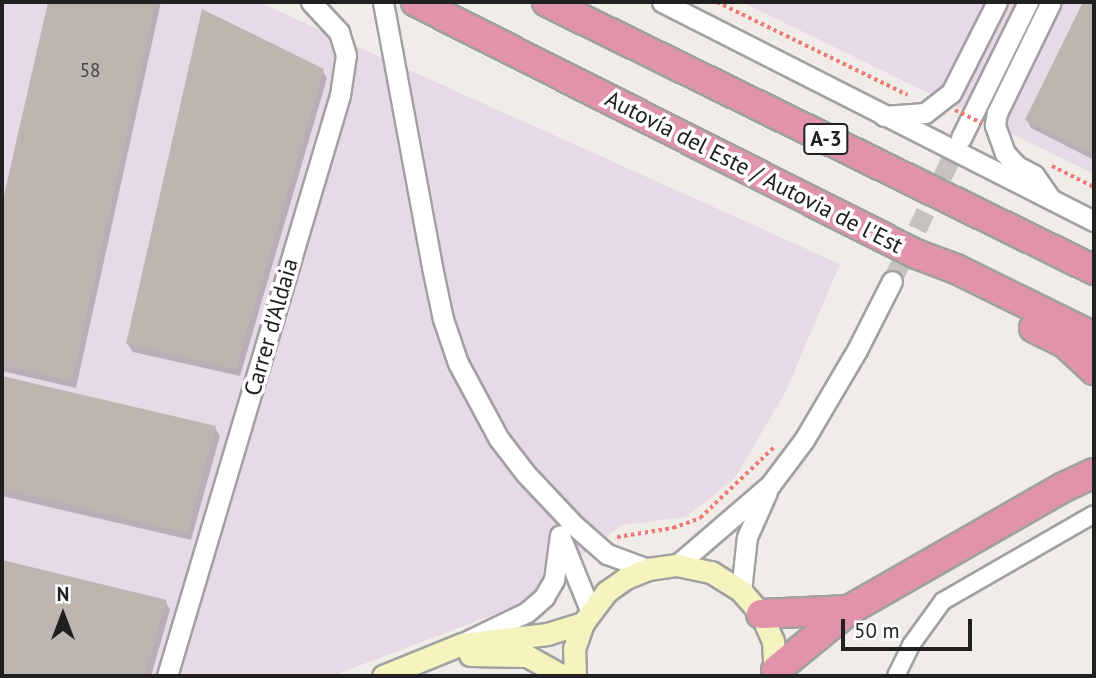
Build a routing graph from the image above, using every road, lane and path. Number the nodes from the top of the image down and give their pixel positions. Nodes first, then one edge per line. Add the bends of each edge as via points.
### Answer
1 (311, 2) edge
2 (383, 2) edge
3 (416, 2) edge
4 (547, 2) edge
5 (662, 2) edge
6 (717, 2) edge
7 (997, 2) edge
8 (1028, 2) edge
9 (1052, 2) edge
10 (917, 100) dead end
11 (955, 110) dead end
12 (883, 116) junction
13 (982, 123) dead end
14 (961, 138) tunnel mouth
15 (1052, 202) junction
16 (1094, 221) edge
17 (916, 254) junction
18 (1094, 270) edge
19 (892, 281) tunnel mouth
20 (1094, 337) edge
21 (1094, 370) edge
22 (777, 444) dead end
23 (1094, 459) edge
24 (526, 474) junction
25 (1094, 474) edge
26 (770, 485) junction
27 (1064, 487) junction
28 (1094, 514) edge
29 (560, 535) junction
30 (612, 545) dead end
31 (677, 565) junction
32 (648, 569) junction
33 (741, 590) junction
34 (849, 610) junction
35 (761, 614) junction
36 (586, 616) junction
37 (462, 644) junction
38 (426, 659) junction
39 (171, 671) edge
40 (776, 673) edge
41 (383, 676) edge
42 (563, 676) edge
43 (575, 676) edge
44 (896, 676) edge

1 - 39 street, Carrer d'Aldaia via 339,32 346,55 340,95
2 - 24 street via 443,319 480,406
3 - 17 highway, Autovía del Este / Autovia de l'Est
4 - 18 highway, A-3
5 - 12 street
6 - 10 path
7 - 12 street via 951,93 925,113
8 - 14 street
9 - 15 street via 995,125 1005,153 1034,175
11 - 13 path, bridge
12 - 15 street
15 - 16 street
17 - 20 highway, Autovía del Este / Autovia de l'Est
17 - 21 highway via 948,285 1065,344
19 - 26 street via 831,396
22 - 30 path via 700,518 673,528 616,537
23 - 27 highway
24 - 29 street
24 - 32 street via 607,554
25 - 27 highway
26 - 31 street
26 - 33 street via 747,537
27 - 34 highway
28 - 44 street via 943,601 911,645
29 - 36 street
29 - 37 street via 554,580 544,597 527,612
31 - 32 main road
31 - 33 main road via 711,572
32 - 36 main road via 606,592
33 - 35 main road
34 - 35 highway
34 - 40 highway
35 - 40 main road via 773,641
36 - 37 main road via 547,634
36 - 43 main road via 575,649
37 - 38 main road
38 - 41 main road
38 - 42 main road via 527,656

